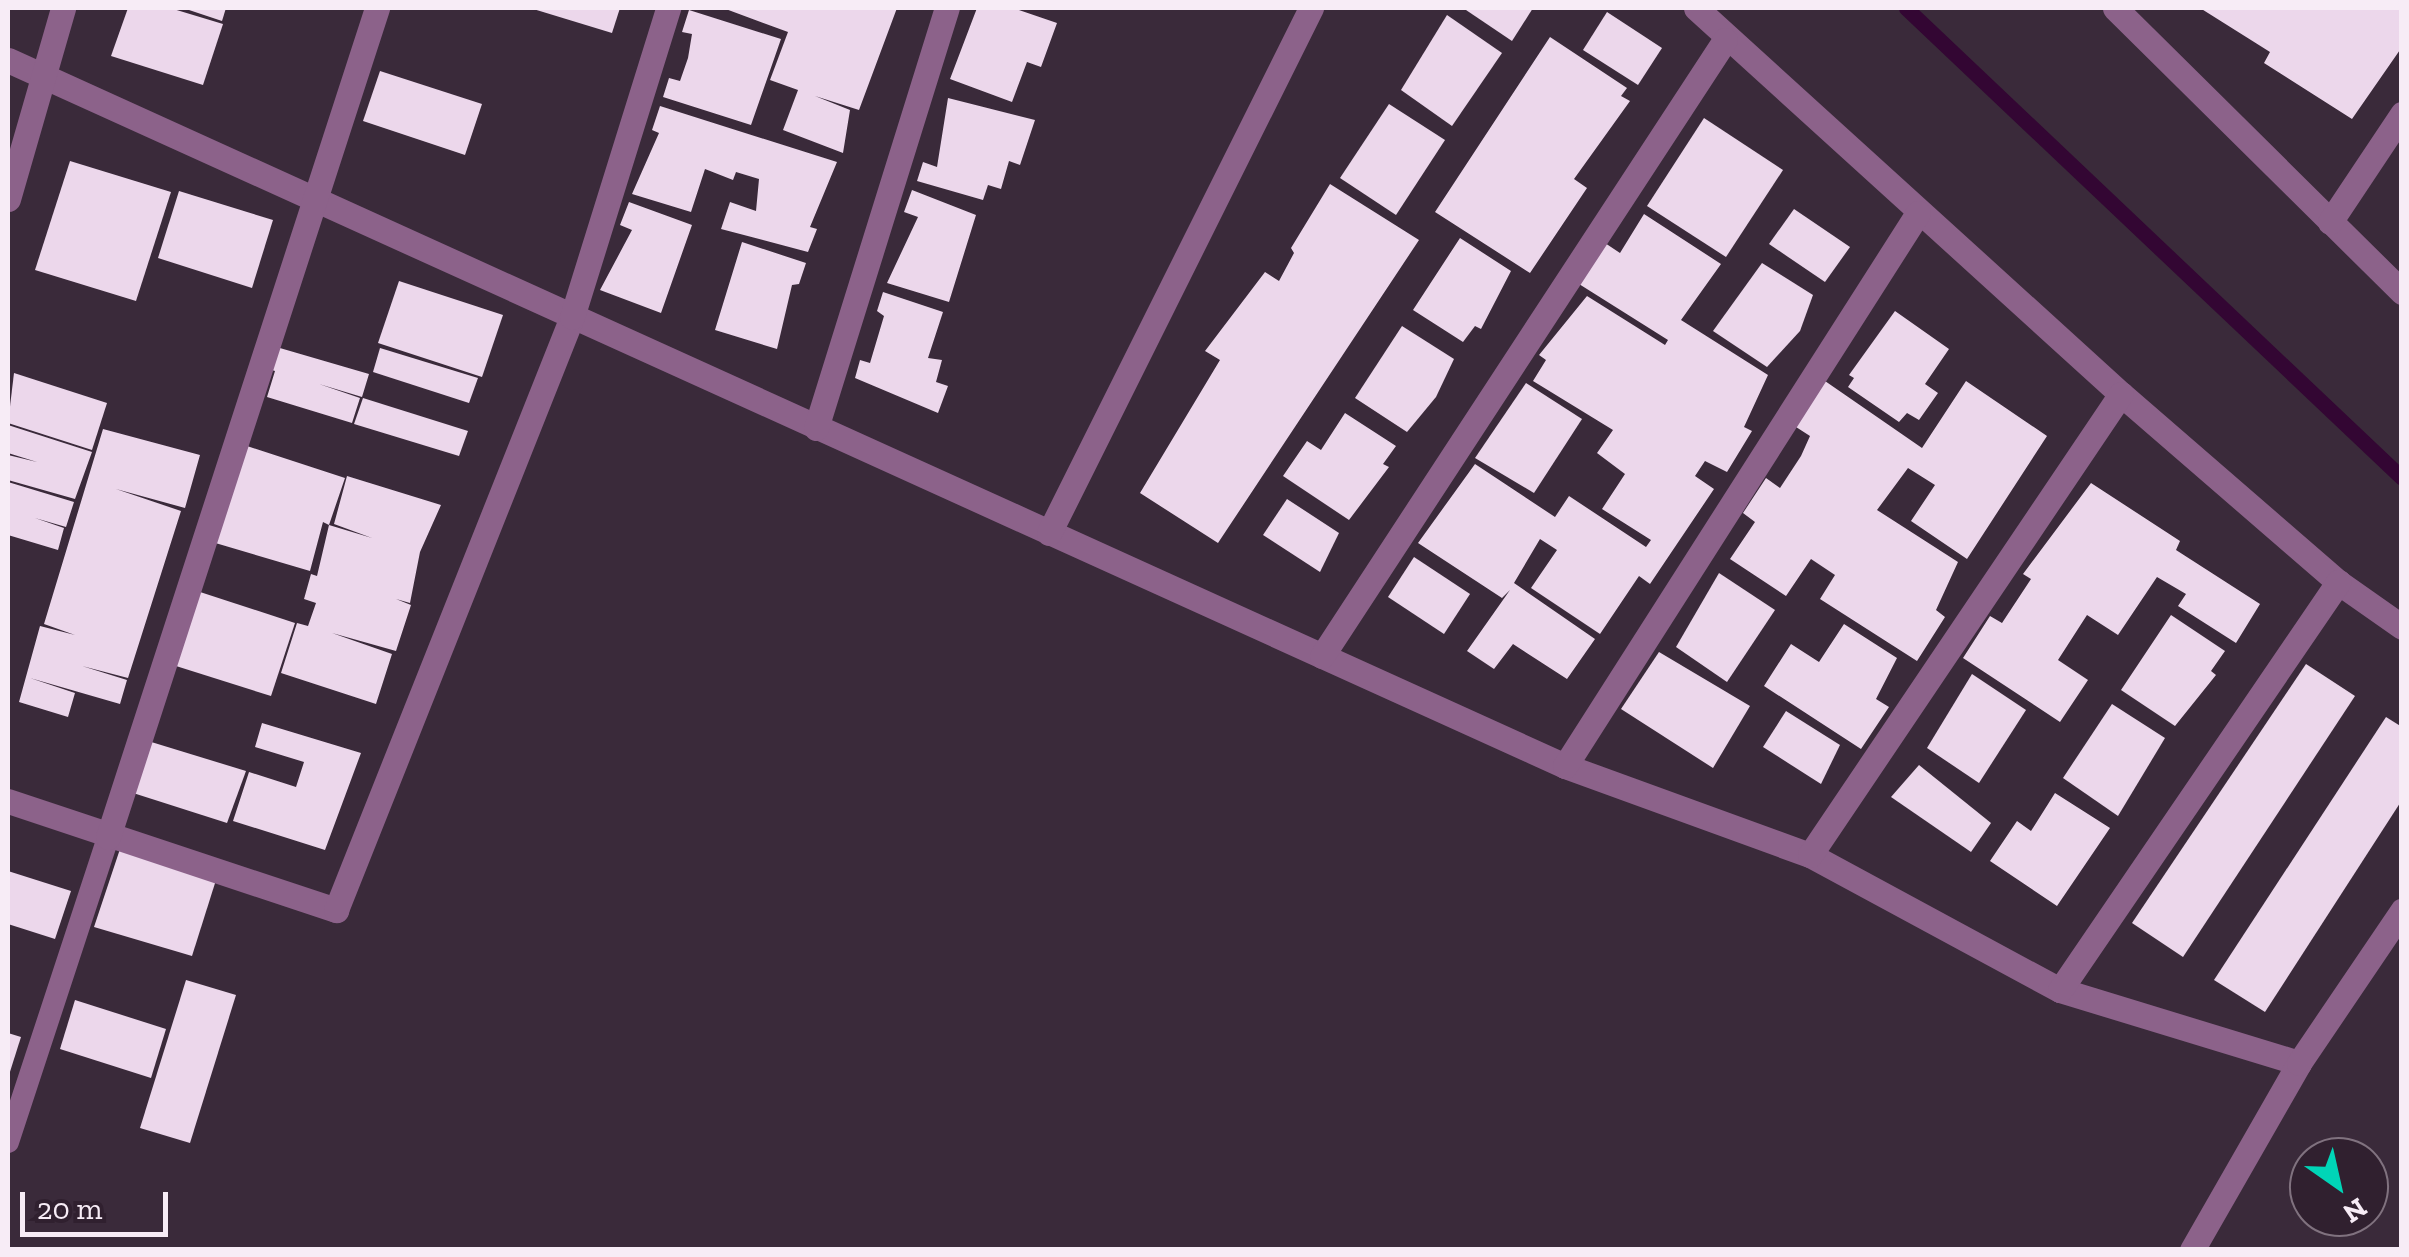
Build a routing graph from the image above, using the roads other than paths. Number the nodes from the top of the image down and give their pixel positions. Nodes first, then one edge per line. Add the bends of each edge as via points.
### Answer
1 (63, 8) edge
2 (377, 8) edge
3 (668, 8) edge
4 (946, 8) edge
5 (1311, 8) edge
6 (1696, 8) edge
7 (2115, 8) edge
8 (2141, 17) edge
9 (1725, 40) junction
10 (8, 60) edge
11 (42, 78) junction
12 (2402, 114) edge
13 (8, 199) edge
14 (318, 202) junction
15 (1918, 212) junction
16 (2330, 222) junction
17 (2402, 292) edge
18 (572, 317) junction
19 (2121, 394) junction
20 (816, 428) junction
21 (1049, 533) junction
22 (2338, 582) junction
23 (2402, 627) edge
24 (1322, 656) junction
25 (1565, 766) junction
26 (8, 801) edge
27 (108, 837) junction
28 (1810, 856) junction
29 (2402, 911) edge
30 (2060, 990) junction
31 (2299, 1063) junction
32 (8, 1142) edge
33 (2192, 1250) edge

1 - 11 street
2 - 14 street
3 - 18 street
4 - 20 street
5 - 21 street
6 - 9 street
7 - 8 street
8 - 16 street
9 - 15 street
9 - 24 street
10 - 11 street
11 - 13 street
11 - 14 street
12 - 16 street
14 - 18 street
14 - 27 street
15 - 19 street
15 - 25 street
16 - 17 street
18 - 20 street
18 - 27 street via 336,910
19 - 22 street
19 - 28 street
20 - 21 street
21 - 24 street
22 - 23 street
22 - 30 street
24 - 25 street
25 - 28 street
26 - 27 street
27 - 32 lane
28 - 30 street
29 - 31 street
30 - 31 street
31 - 33 street

